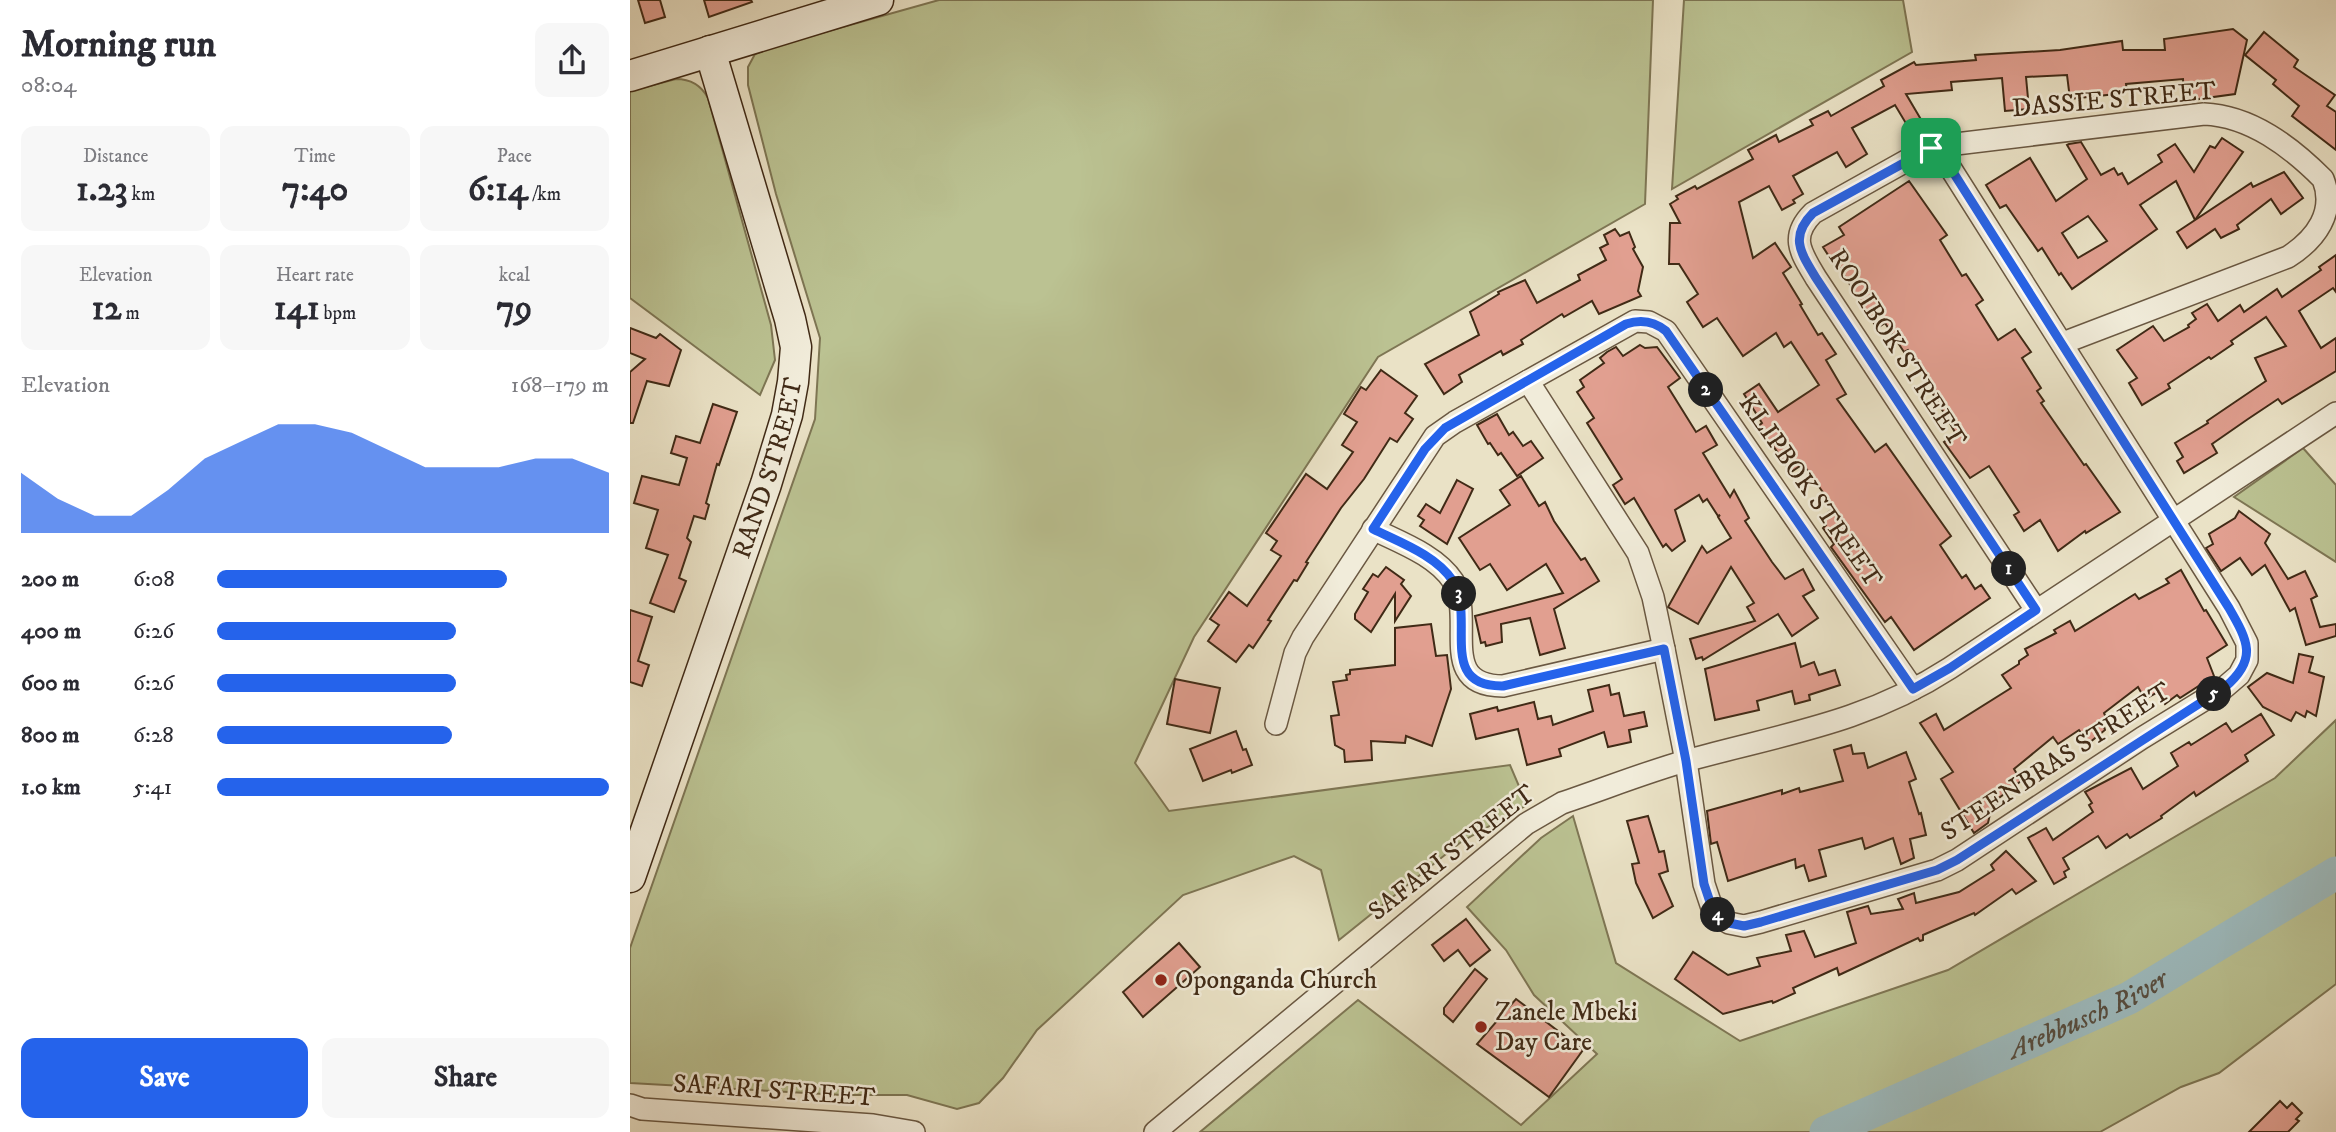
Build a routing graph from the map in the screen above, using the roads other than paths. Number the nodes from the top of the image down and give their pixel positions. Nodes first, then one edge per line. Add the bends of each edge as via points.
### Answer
1 (878, 0) edge
2 (710, 51) junction
3 (630, 76) edge
4 (1931, 148) junction
5 (2063, 343) junction
6 (1528, 382) junction
7 (2336, 413) edge
8 (2173, 520) junction
9 (1373, 529) junction
10 (2036, 610) junction
11 (1664, 649) junction
12 (1913, 689) junction
13 (1276, 724) dead end
14 (1686, 761) junction
15 (630, 877) edge
16 (630, 1105) edge
17 (914, 1132) edge
18 (1155, 1132) edge

1 - 2 street
2 - 3 street
2 - 15 street, RAND STREET via 790,319 796,347 793,382 766,484
4 - 5 street via 1946,161
4 - 5 street, DASSIE STREET via 2223,115 2260,129 2323,180 2331,204 2327,215 2295,253
4 - 10 street, ROOIBOK STREET via 1813,213 1799,232 1799,246
5 - 8 street
6 - 9 street, KLIPBOK STREET via 1435,436
6 - 11 street, STEENBRAS STREET via 1638,553
6 - 12 street, KLIPBOK STREET via 1626,324 1658,325 1666,331
7 - 8 street, SAFARI STREET
8 - 10 street, SAFARI STREET
8 - 14 street, STEENBRAS STREET via 2241,628 2247,660 2239,675 1937,870 1761,922 1729,923 1715,911 1704,884
9 - 11 street via 1418,551 1452,579 1460,598 1462,659 1476,682 1503,686
9 - 13 street, KLIPBOK STREET via 1295,653
10 - 12 street, SAFARI STREET
11 - 14 street, STEENBRAS STREET
12 - 14 street, SAFARI STREET via 1812,730
14 - 18 street, SAFARI STREET via 1562,803 1526,824
16 - 17 street, SAFARI STREET

